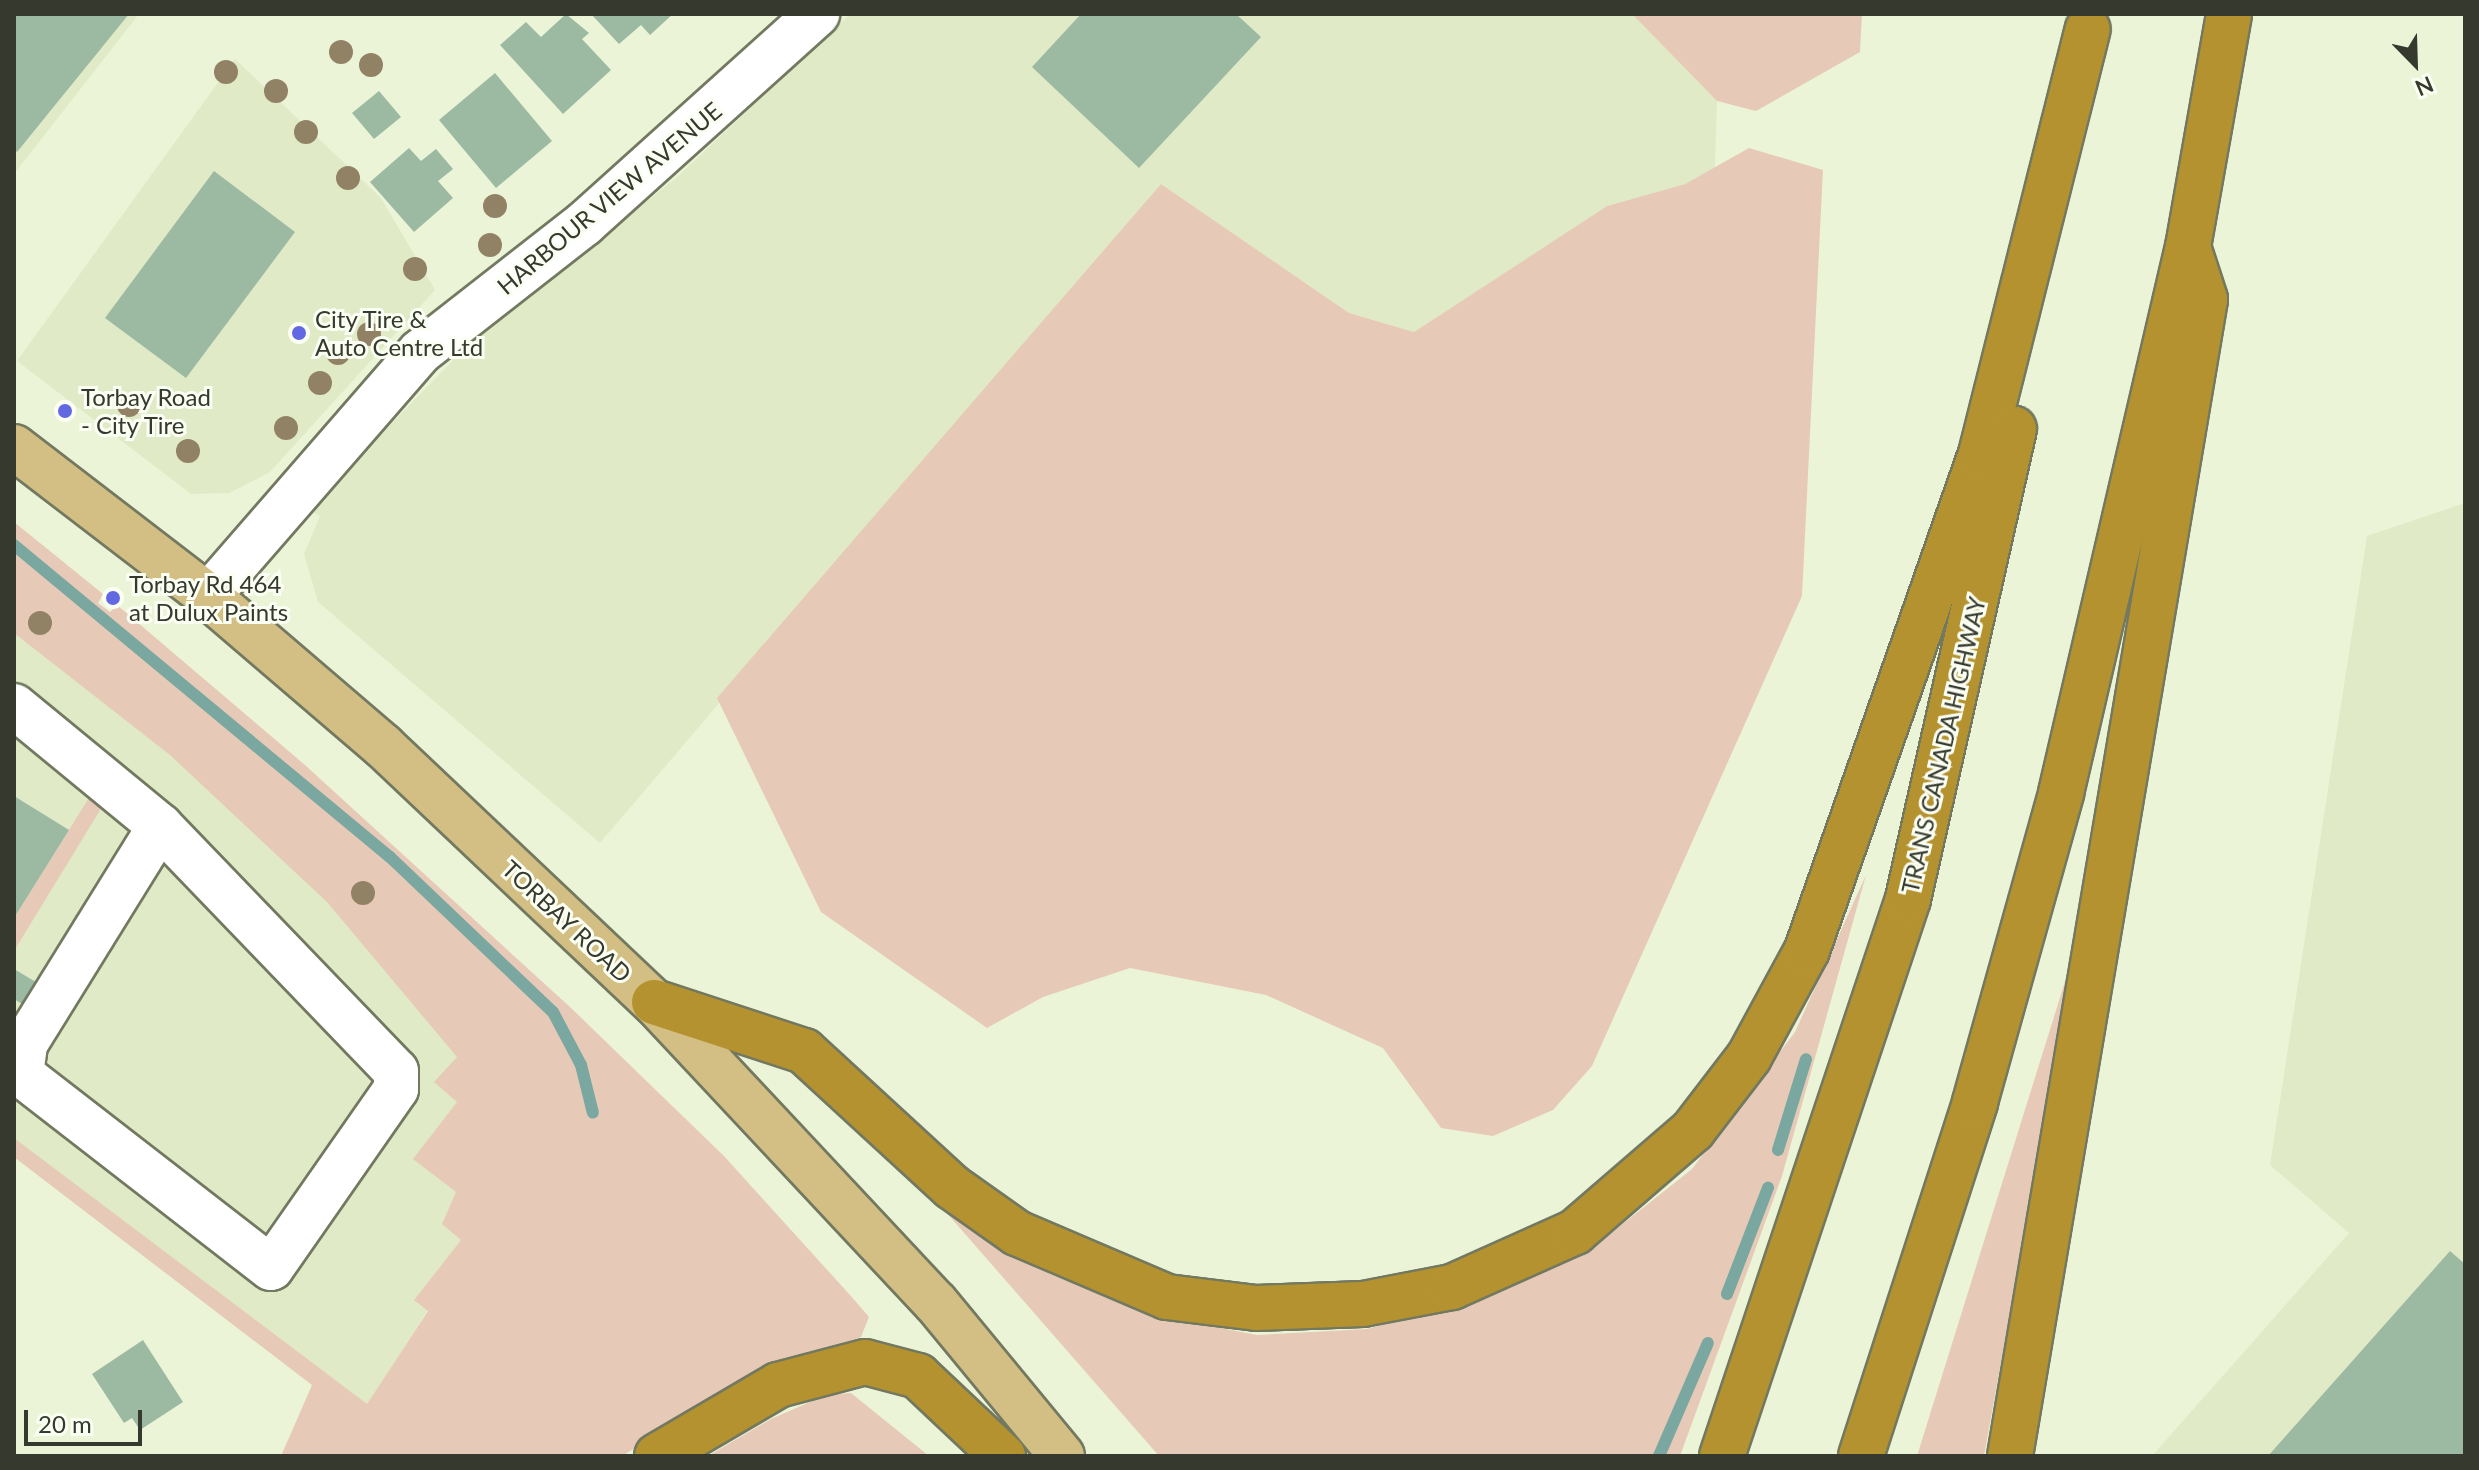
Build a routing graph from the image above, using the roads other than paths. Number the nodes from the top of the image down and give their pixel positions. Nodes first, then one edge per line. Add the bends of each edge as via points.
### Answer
1 (817, 14) edge
2 (2229, 14) edge
3 (2090, 22) edge
4 (2188, 247) junction
5 (14, 447) edge
6 (208, 596) junction
7 (14, 706) edge
8 (160, 826) junction
9 (654, 1002) junction
10 (657, 1456) edge
11 (1003, 1456) edge
12 (1062, 1456) edge
13 (1722, 1456) edge
14 (1861, 1456) edge
15 (2010, 1456) edge

1 - 6 street, HARBOUR VIEW AVENUE via 584,224 420,352
2 - 4 highway
3 - 9 highway via 1981,454 1807,950 1749,1057 1693,1130 1575,1232 1452,1287 1363,1304 1256,1308 1167,1297 1017,1233 952,1187 804,1051
3 - 13 highway, TRANS CANADA HIGHWAY via 2008,462 1908,899
4 - 14 highway via 2061,793 1975,1102
4 - 15 highway via 2205,299
5 - 6 main road, TORBAY ROAD
6 - 9 main road, TORBAY ROAD via 383,746
7 - 8 street
8 - 8 street via 396,1071 396,1089 271,1268 21,1074 25,1044
9 - 12 main road, TORBAY ROAD via 936,1303
10 - 11 highway via 778,1385 865,1362 918,1376

